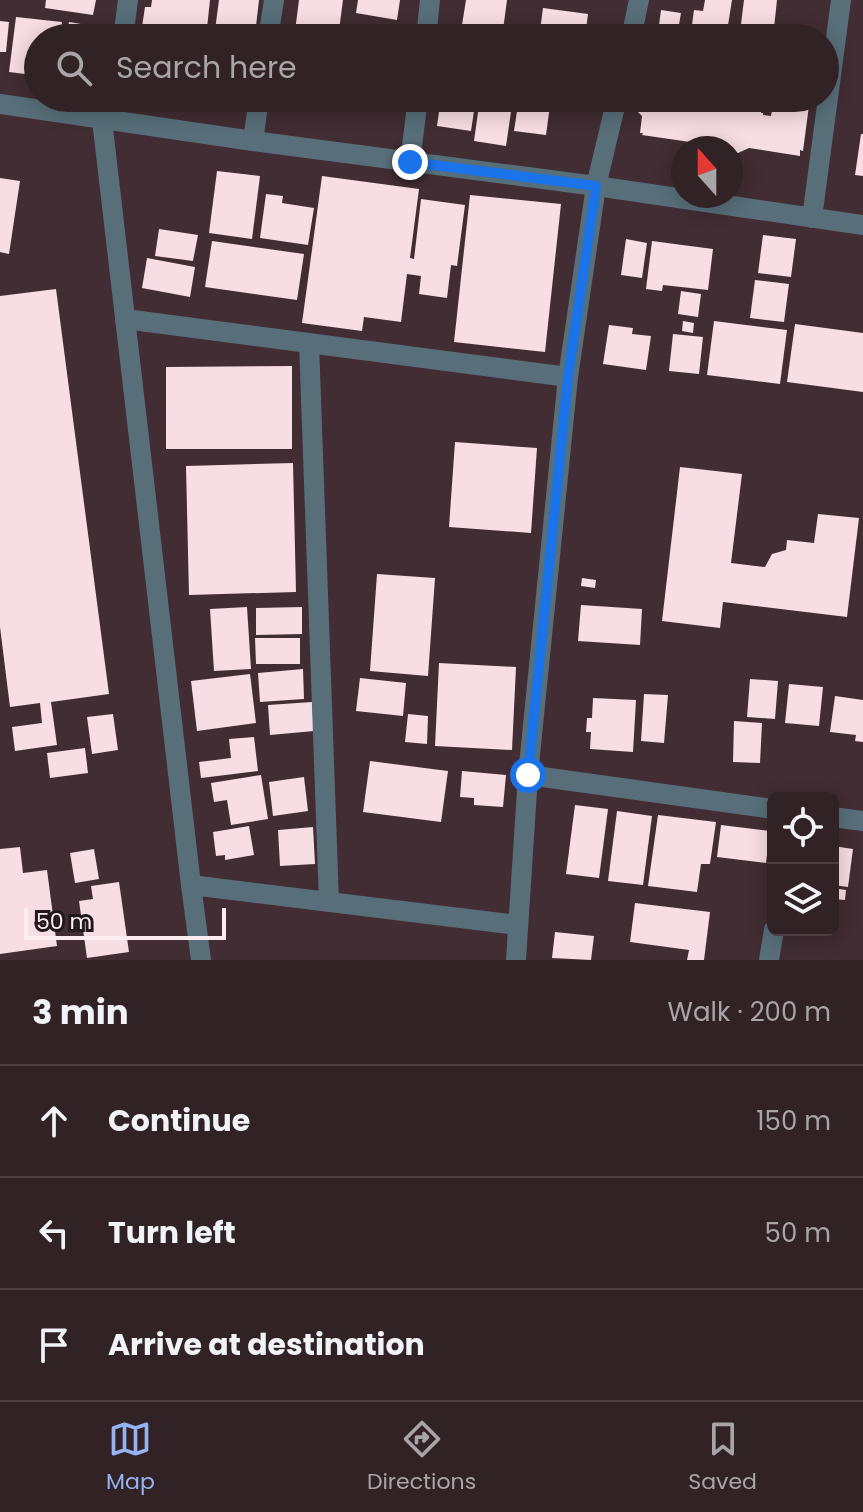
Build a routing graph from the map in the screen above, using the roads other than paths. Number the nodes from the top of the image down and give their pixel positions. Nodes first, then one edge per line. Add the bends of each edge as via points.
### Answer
1 (128, 0) edge
2 (274, 0) edge
3 (430, 0) edge
4 (639, 0) edge
5 (841, 0) edge
6 (125, 24) edge
7 (270, 24) edge
8 (427, 24) edge
9 (634, 24) edge
10 (838, 24) edge
11 (0, 104) edge
12 (24, 108) edge
13 (51, 112) edge
14 (111, 112) edge
15 (257, 112) edge
16 (416, 112) edge
17 (614, 112) edge
18 (826, 112) edge
19 (108, 121) junction
20 (253, 141) junction
21 (410, 162) junction
22 (596, 186) junction
23 (812, 218) junction
24 (863, 225) edge
25 (125, 319) junction
26 (309, 343) junction
27 (568, 377) junction
28 (528, 775) junction
29 (767, 808) edge
30 (839, 818) edge
31 (863, 821) edge
32 (191, 885) junction
33 (329, 902) junction
34 (517, 925) junction
35 (773, 936) edge
36 (201, 960) edge
37 (516, 960) edge
38 (769, 960) edge

1 - 6 street
2 - 7 street
3 - 8 street
4 - 9 street
5 - 10 street
11 - 12 street
13 - 19 street
14 - 19 street
15 - 20 street
16 - 21 street
17 - 22 street
18 - 23 street
19 - 20 street
19 - 25 street
20 - 21 street
21 - 22 street
22 - 23 street
22 - 27 street
23 - 24 street
25 - 26 street
25 - 32 street
26 - 27 street
26 - 33 street
27 - 28 street
28 - 29 street
28 - 34 street
30 - 31 street
32 - 33 street
32 - 36 street
33 - 34 street
34 - 37 street
35 - 38 street

